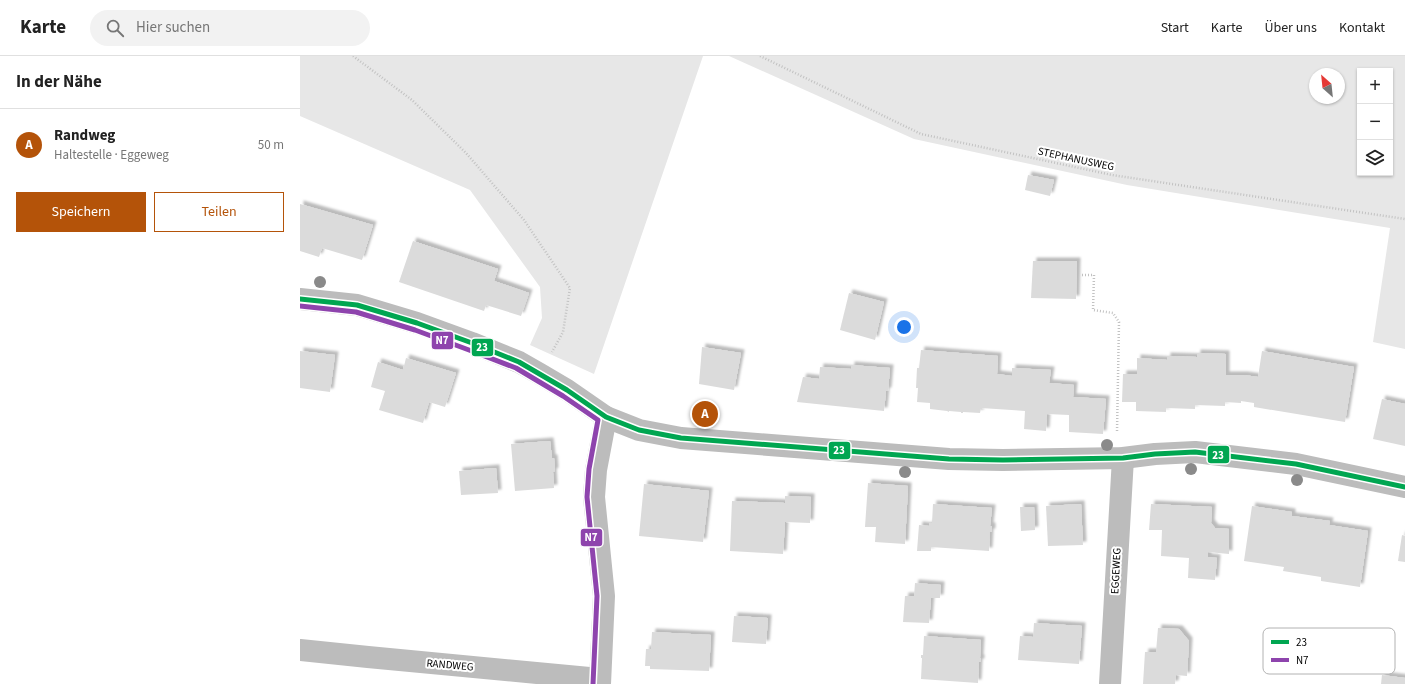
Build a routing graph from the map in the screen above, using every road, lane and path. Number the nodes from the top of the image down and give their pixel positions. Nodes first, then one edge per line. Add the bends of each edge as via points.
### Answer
1 (353, 56) edge
2 (760, 56) edge
3 (1405, 219) edge
4 (1082, 275) dead end
5 (300, 299) edge
6 (540, 374) junction
7 (606, 417) junction
8 (1123, 458) junction
9 (1405, 486) edge
10 (300, 650) edge
11 (600, 682) edge
12 (1110, 684) edge

1 - 6 path via 412,100 466,153 524,220 570,288 563,332
2 - 3 path, STEPHANUSWEG via 921,134 1112,175
4 - 8 path via 1094,275 1093,310 1113,313 1119,322 1117,432
5 - 6 street via 357,305 417,323 512,359
6 - 7 street
7 - 8 street via 638,430 681,438 815,449 949,459
7 - 11 street via 596,470 594,497 604,596
8 - 9 street via 1195,452 1296,464
8 - 12 street, EGGEWEG
10 - 11 street, RANDWEG

